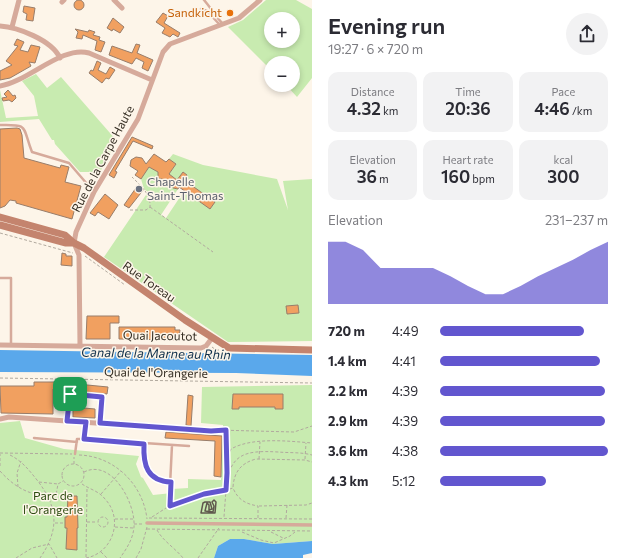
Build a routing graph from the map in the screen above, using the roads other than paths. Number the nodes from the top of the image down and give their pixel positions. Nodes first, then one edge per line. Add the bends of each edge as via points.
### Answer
1 (18, 0) edge
2 (114, 0) edge
3 (204, 0) edge
4 (260, 0) edge
5 (122, 8) dead end
6 (201, 9) dead end
7 (222, 25) junction
8 (0, 26) edge
9 (12, 27) junction
10 (60, 58) junction
11 (152, 80) junction
12 (0, 86) edge
13 (0, 125) edge
14 (94, 192) junction
15 (0, 217) edge
16 (0, 228) edge
17 (42, 229) junction
18 (41, 236) junction
19 (74, 243) junction
20 (0, 278) edge
21 (210, 341) junction
22 (0, 345) edge
23 (11, 345) junction
24 (80, 346) junction
25 (312, 350) edge
26 (0, 419) edge
27 (67, 421) junction
28 (86, 422) junction
29 (100, 423) junction
30 (211, 431) road end
31 (34, 438) dead end
32 (84, 439) junction
33 (76, 442) junction
34 (144, 444) junction
35 (172, 445) junction
36 (189, 446) dead end
37 (75, 454) road end
38 (171, 482) junction
39 (170, 506) road end
40 (147, 524) road end
41 (312, 525) edge

1 - 9 street
2 - 5 street
3 - 7 lane
4 - 7 street, Rue de la Carpe Haute via 239,18
6 - 7 lane via 207,11
7 - 11 street, Rue de la Carpe Haute via 170,44 163,52
8 - 9 street
9 - 10 street via 47,43 57,51
10 - 11 street via 86,52
10 - 12 street
11 - 14 street, Rue de la Carpe Haute via 132,130
13 - 14 lane via 19,124 23,127 32,152 69,163
14 - 19 street, Rue de la Carpe Haute via 76,232
15 - 17 main road, Rue Toreau
16 - 18 main road
17 - 18 main road
17 - 19 main road, Rue Toreau via 65,235
18 - 19 main road
19 - 21 main road, Rue Toreau
19 - 24 street via 79,255
20 - 23 lane via 11,278
21 - 24 street, Quai Jacoutot via 201,348
21 - 25 main road, Quai Jacoutot via 229,348
22 - 23 street, Quai Jacoutot
23 - 24 street, Quai Jacoutot
26 - 27 street via 9,417
27 - 28 street
27 - 29 lane via 70,394 102,397
28 - 29 street
28 - 32 lane
29 - 30 street
31 - 33 lane
32 - 33 lane via 77,439
32 - 34 lane
33 - 37 lane
34 - 35 lane
34 - 38 lane via 143,459 152,477 159,481
35 - 36 lane
35 - 38 lane
38 - 39 lane
40 - 41 street

